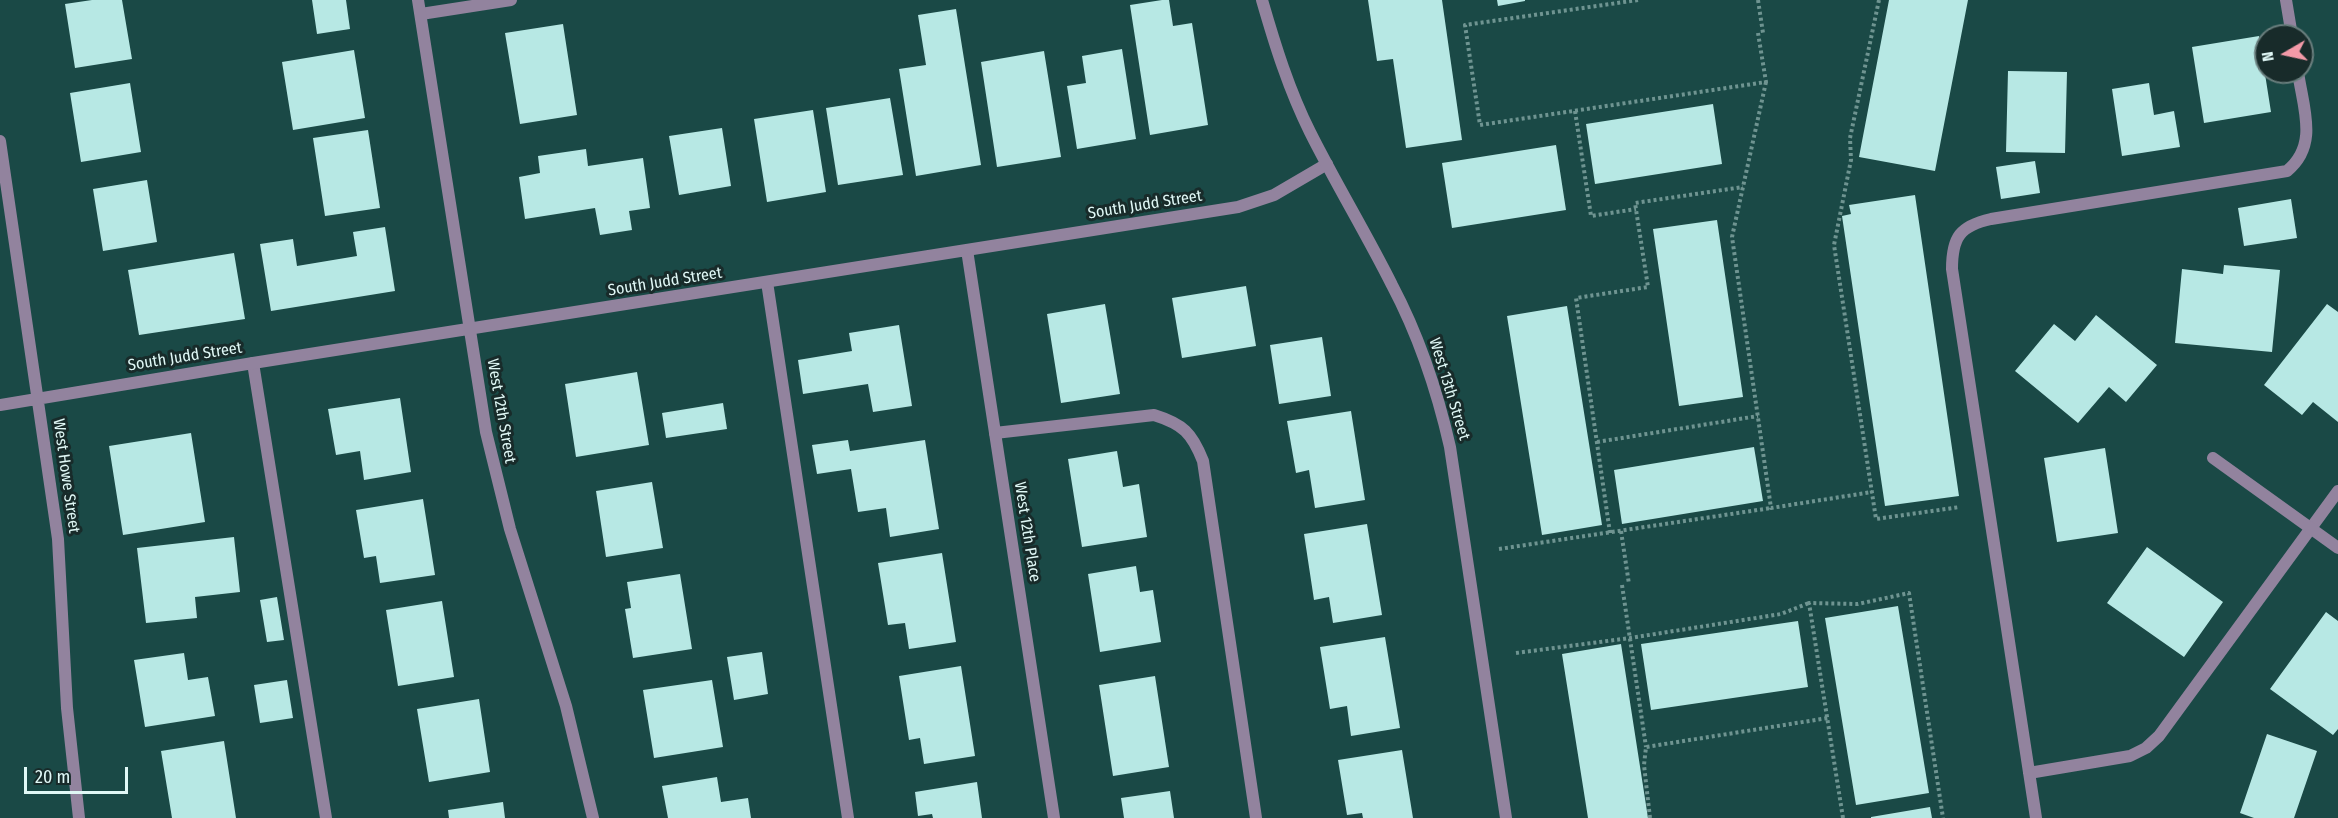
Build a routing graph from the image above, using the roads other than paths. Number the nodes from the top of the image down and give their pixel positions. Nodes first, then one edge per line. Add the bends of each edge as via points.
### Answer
1 (418, 0) edge
2 (511, 0) edge
3 (1262, 0) edge
4 (2286, 0) edge
5 (421, 14) junction
6 (2290, 24) edge
7 (2300, 84) edge
8 (0, 141) edge
9 (1327, 164) junction
10 (967, 250) junction
11 (767, 282) junction
12 (470, 330) junction
13 (253, 363) junction
14 (39, 399) junction
15 (0, 405) edge
16 (995, 434) junction
17 (2213, 458) dead end
18 (2338, 490) edge
19 (2310, 528) junction
20 (2338, 548) edge
21 (2029, 773) junction
22 (79, 818) edge
23 (326, 818) edge
24 (593, 818) edge
25 (848, 818) edge
26 (1054, 818) edge
27 (1256, 818) edge
28 (1506, 818) edge
29 (2036, 818) edge

1 - 5 street, West 12th Street
2 - 5 street
3 - 9 street, West 13th Street via 1286,76
4 - 6 street
5 - 12 street, West 12th Street
7 - 21 street via 2307,133 2305,148 2298,162 2287,171 1974,223 1959,234 1952,251
8 - 14 street, West Howe Street
9 - 10 street, South Judd Street via 1274,195 1238,207
9 - 28 street, West 13th Street via 1413,328 1443,417
10 - 11 street, South Judd Street
10 - 16 street, West 12th Place
11 - 12 street, South Judd Street
11 - 25 street
12 - 13 street, South Judd Street
12 - 24 street, West 12th Street via 497,480 566,706
13 - 14 street, South Judd Street
13 - 23 street
14 - 15 street, South Judd Street
14 - 22 street, West Howe Street via 58,539 67,708
16 - 26 street, West 12th Place
16 - 27 street via 1154,415 1176,422 1195,440 1203,461
17 - 19 street
18 - 19 street
19 - 20 street
19 - 21 street via 2159,736 2130,756
21 - 29 street

